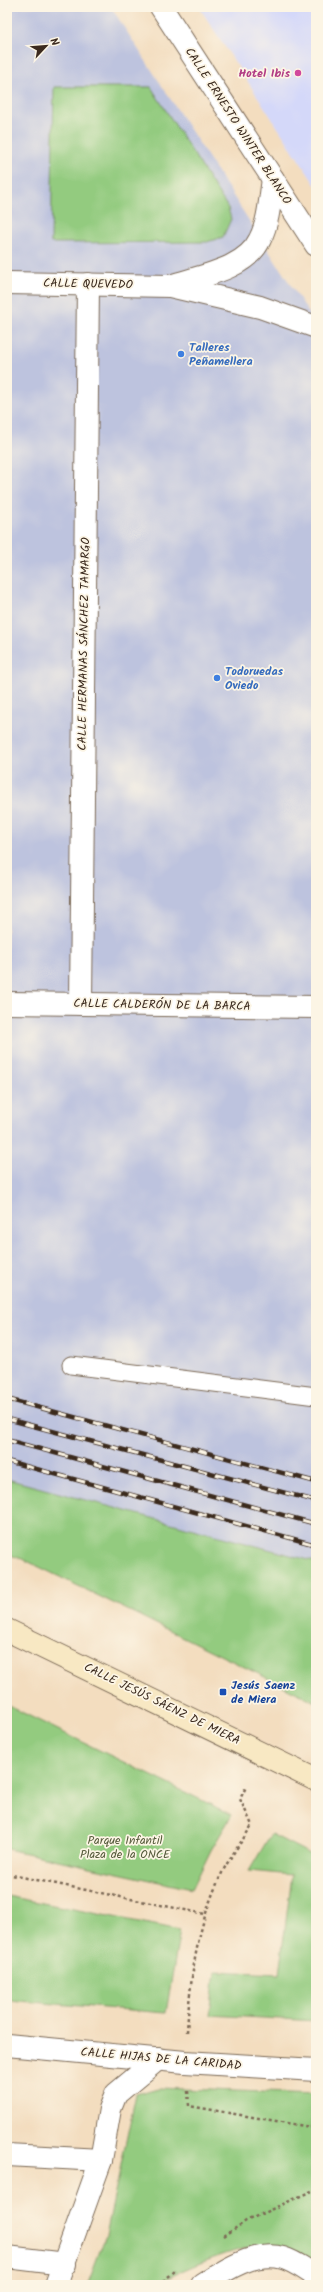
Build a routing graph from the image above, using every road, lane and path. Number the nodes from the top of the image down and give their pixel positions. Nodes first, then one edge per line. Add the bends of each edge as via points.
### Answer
1 (161, 7) edge
2 (273, 179) junction
3 (316, 245) edge
4 (7, 283) edge
5 (88, 284) junction
6 (170, 286) junction
7 (316, 327) edge
8 (7, 1003) edge
9 (81, 1004) junction
10 (316, 1007) edge
11 (71, 1365) dead end
12 (316, 1396) edge
13 (7, 1630) edge
14 (316, 1780) edge
15 (246, 1787) dead end
16 (7, 1874) edge
17 (206, 1914) junction
18 (7, 2045) edge
19 (158, 2059) junction
20 (185, 2062) junction
21 (316, 2070) edge
22 (316, 2128) edge
23 (7, 2154) edge
24 (101, 2160) junction
25 (316, 2189) edge
26 (221, 2238) dead end
27 (7, 2257) edge
28 (65, 2264) junction
29 (179, 2267) dead end
30 (316, 2276) edge
31 (56, 2285) edge
32 (159, 2285) edge
33 (202, 2285) edge

1 - 2 street, CALLE ERNESTO WINTER BLANCO
2 - 3 street, CALLE ERNESTO WINTER BLANCO
2 - 6 street, CALLE QUEVEDO via 269,210 260,240 248,256 228,267
4 - 5 street, CALLE QUEVEDO
5 - 6 street, CALLE QUEVEDO
5 - 9 street, CALLE HERMANAS SÁNCHEZ TAMARGO
6 - 7 street, CALLE QUEVEDO via 260,307
8 - 9 street, CALLE CALDERÓN DE LA BARCA
9 - 10 street, CALLE CALDERÓN DE LA BARCA
11 - 12 lane
13 - 14 main road, CALLE JESÚS SÁENZ DE MIERA
15 - 17 path via 240,1799 252,1825 224,1869
16 - 17 path
17 - 20 path via 192,1970
18 - 19 street, CALLE HIJAS DE LA CARIDAD
19 - 20 street, CALLE HIJAS DE LA CARIDAD
19 - 24 street via 116,2094 110,2109
20 - 21 street, CALLE HIJAS DE LA CARIDAD
20 - 22 path via 189,2106
23 - 24 street
24 - 28 street
25 - 26 path via 246,2221
27 - 28 street
28 - 31 street
29 - 32 path
30 - 33 street via 283,2258 262,2255 222,2272

